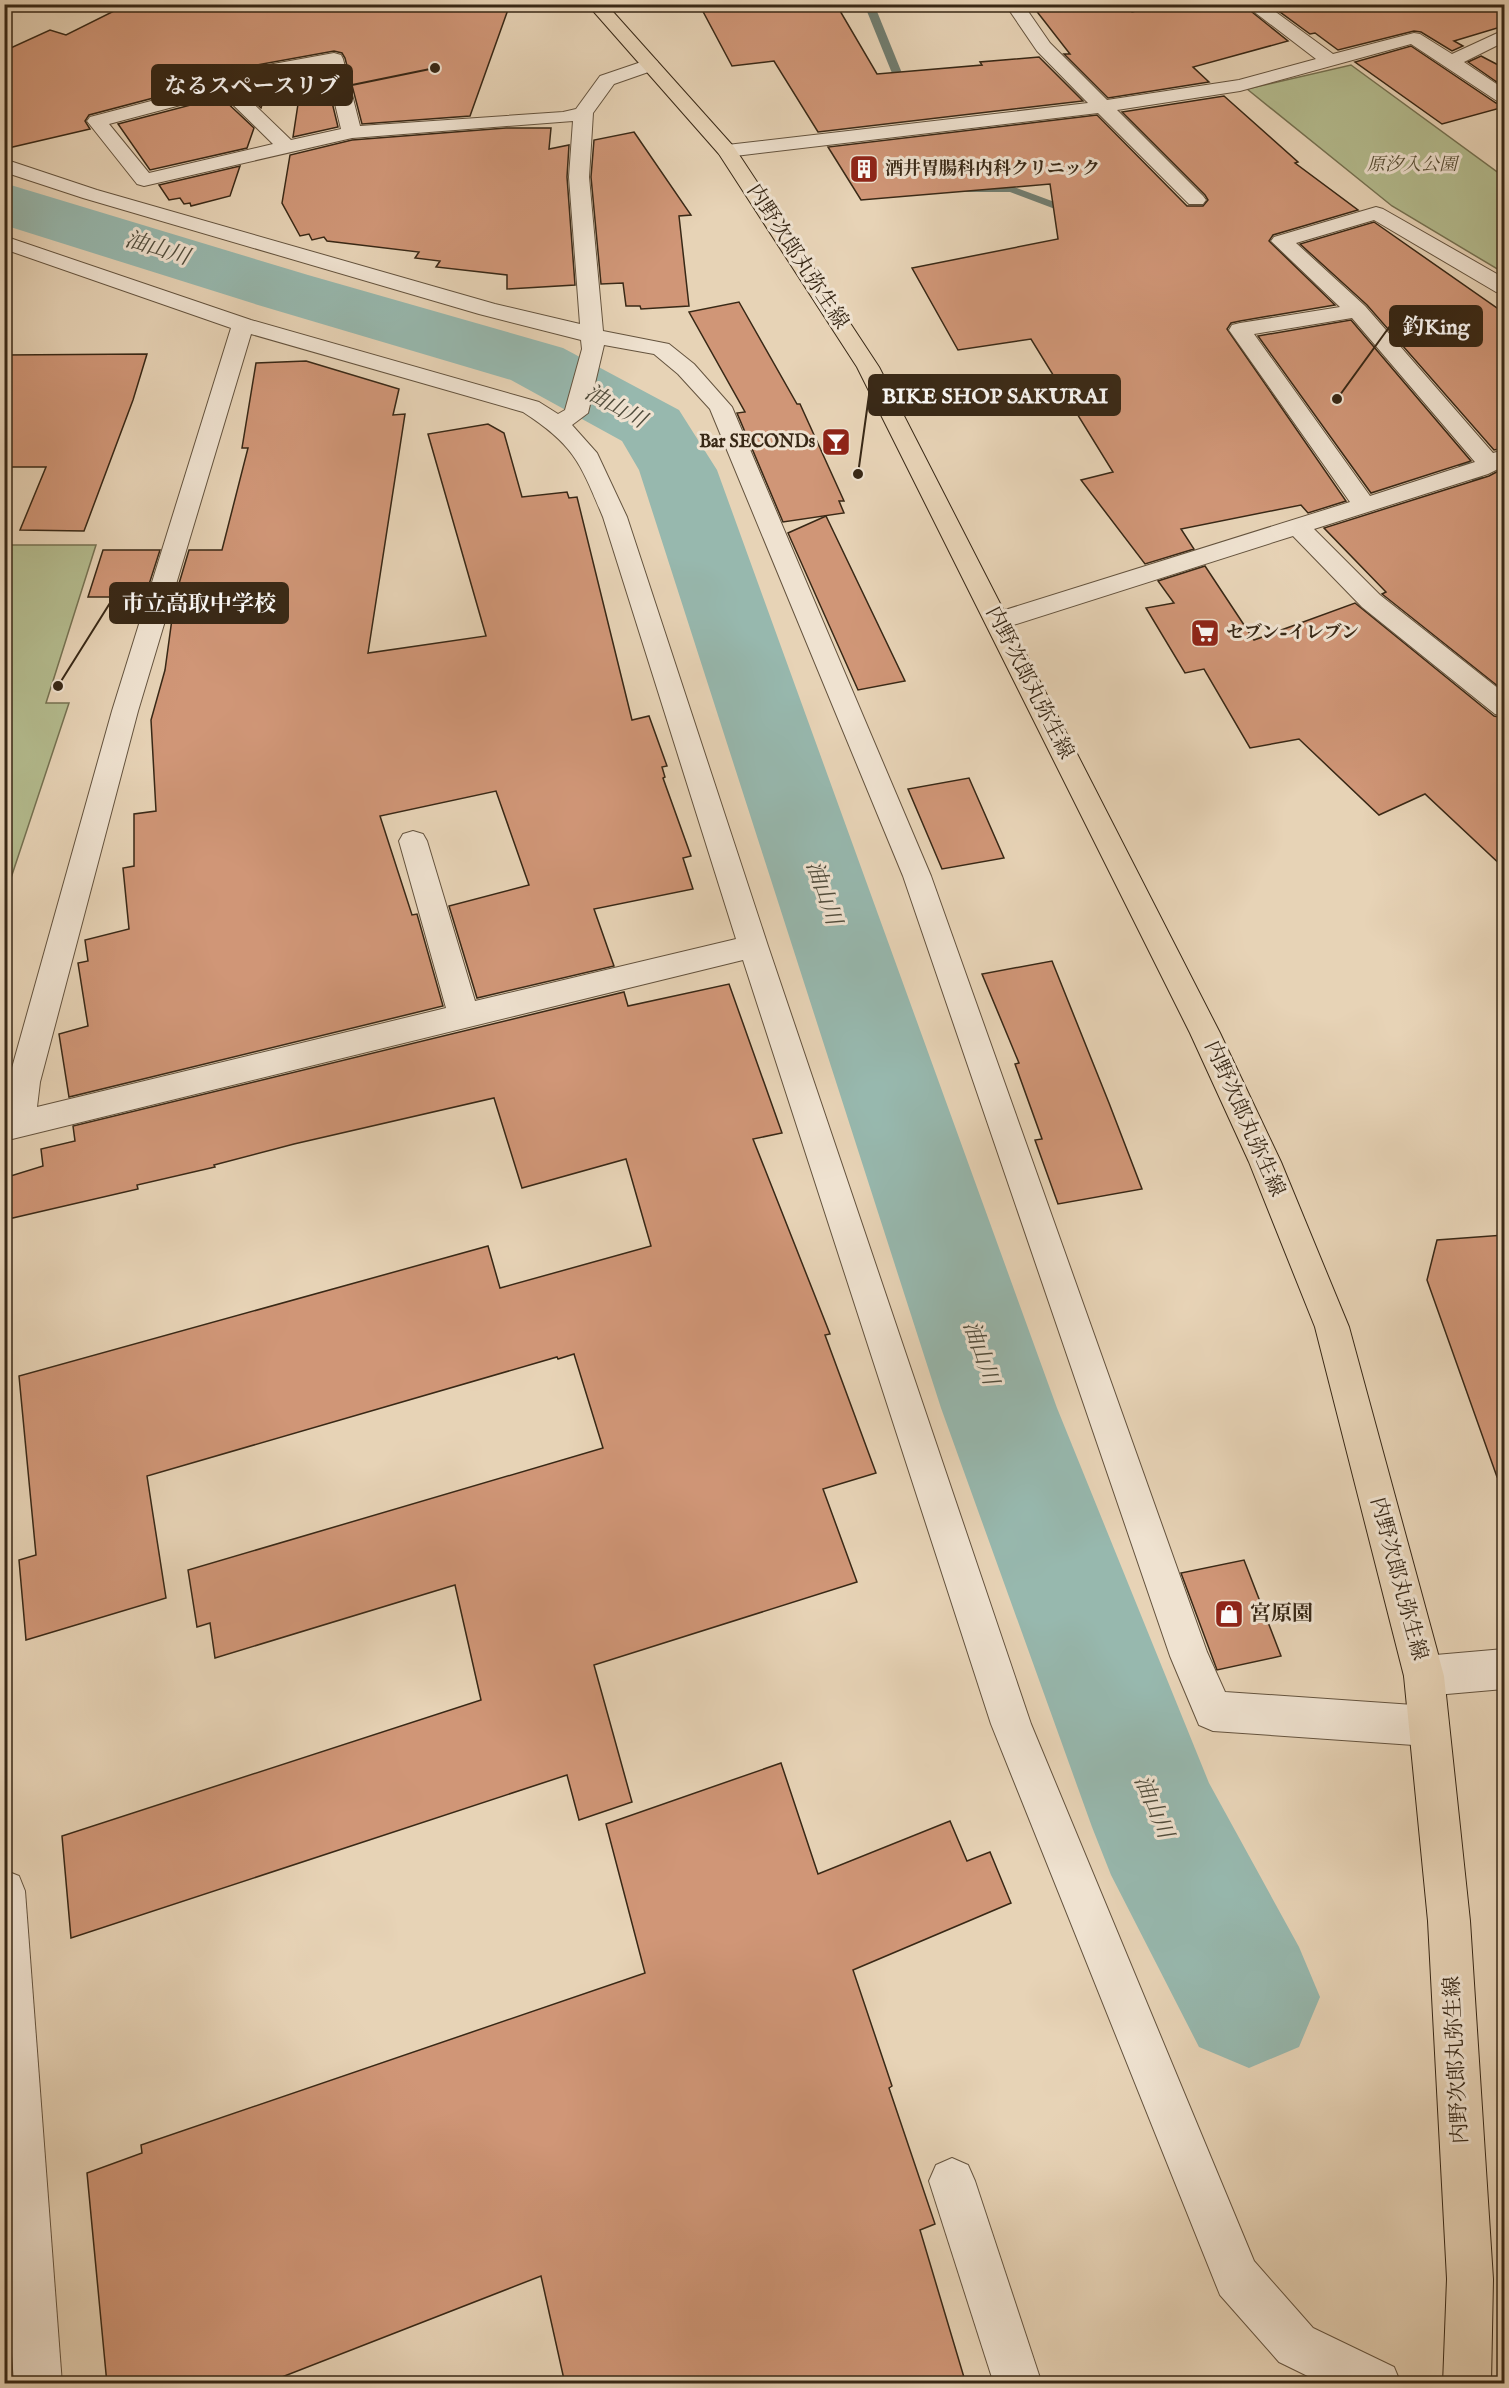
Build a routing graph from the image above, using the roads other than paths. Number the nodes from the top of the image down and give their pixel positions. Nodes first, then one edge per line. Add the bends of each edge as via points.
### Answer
1 (596, 4) edge
2 (1014, 4) edge
3 (1253, 4) edge
4 (1504, 35) edge
5 (1329, 60) junction
6 (1450, 62) junction
7 (650, 65) junction
8 (226, 87) junction
9 (1504, 97) edge
10 (1102, 107) junction
11 (583, 113) junction
12 (352, 132) junction
13 (287, 147) junction
14 (727, 152) junction
15 (4, 165) edge
16 (1196, 200) dead end
17 (4, 242) edge
18 (1504, 287) edge
19 (1355, 311) junction
20 (243, 325) junction
21 (592, 343) junction
22 (567, 418) junction
23 (1491, 463) edge
24 (1364, 505) junction
25 (1298, 527) junction
26 (998, 621) junction
27 (1504, 707) edge
28 (413, 841) dead end
29 (753, 946) junction
30 (464, 1016) junction
31 (12, 1126) edge
32 (1504, 1669) edge
33 (1424, 1676) junction
34 (1428, 1726) junction
35 (4, 1891) edge
36 (952, 2181) dead end
37 (1376, 2383) edge
38 (38, 2384) edge
39 (1018, 2384) edge
40 (1467, 2384) edge

1 - 7 main road, 内野次郎丸弥生線
2 - 10 street via 1043,47
3 - 5 street
4 - 6 street
5 - 6 street via 1414,38
5 - 10 street via 1240,85
6 - 9 street
7 - 11 street via 607,80
7 - 14 main road, 内野次郎丸弥生線
8 - 12 street via 225,78 334,59
8 - 13 street
8 - 13 street via 97,121 144,180
10 - 14 street
10 - 16 street
11 - 12 street via 562,118
11 - 21 street via 579,177
12 - 13 street
14 - 26 main road, 内野次郎丸弥生線 via 868,367
15 - 21 street via 90,194 487,309 570,328
17 - 20 street
18 - 19 street via 1376,213 1281,241
19 - 23 street
19 - 24 street via 1240,330
20 - 22 street
20 - 31 street via 125,711
21 - 22 street
21 - 34 street via 662,349 721,407 917,876 1185,1645 1213,1711
22 - 29 street via 588,454 615,517
23 - 24 street
24 - 25 street
25 - 26 street
25 - 27 street via 1371,601
26 - 33 main road, 内野次郎丸弥生線 via 1205,1033 1265,1162 1332,1327
28 - 30 street
29 - 30 street
29 - 37 street via 1011,1724 1238,2278 1296,2345
30 - 31 street
32 - 33 street
33 - 34 main road, 内野次郎丸弥生線
34 - 40 main road, 内野次郎丸弥生線 via 1449,1921 1470,2279
35 - 38 street
36 - 39 street

